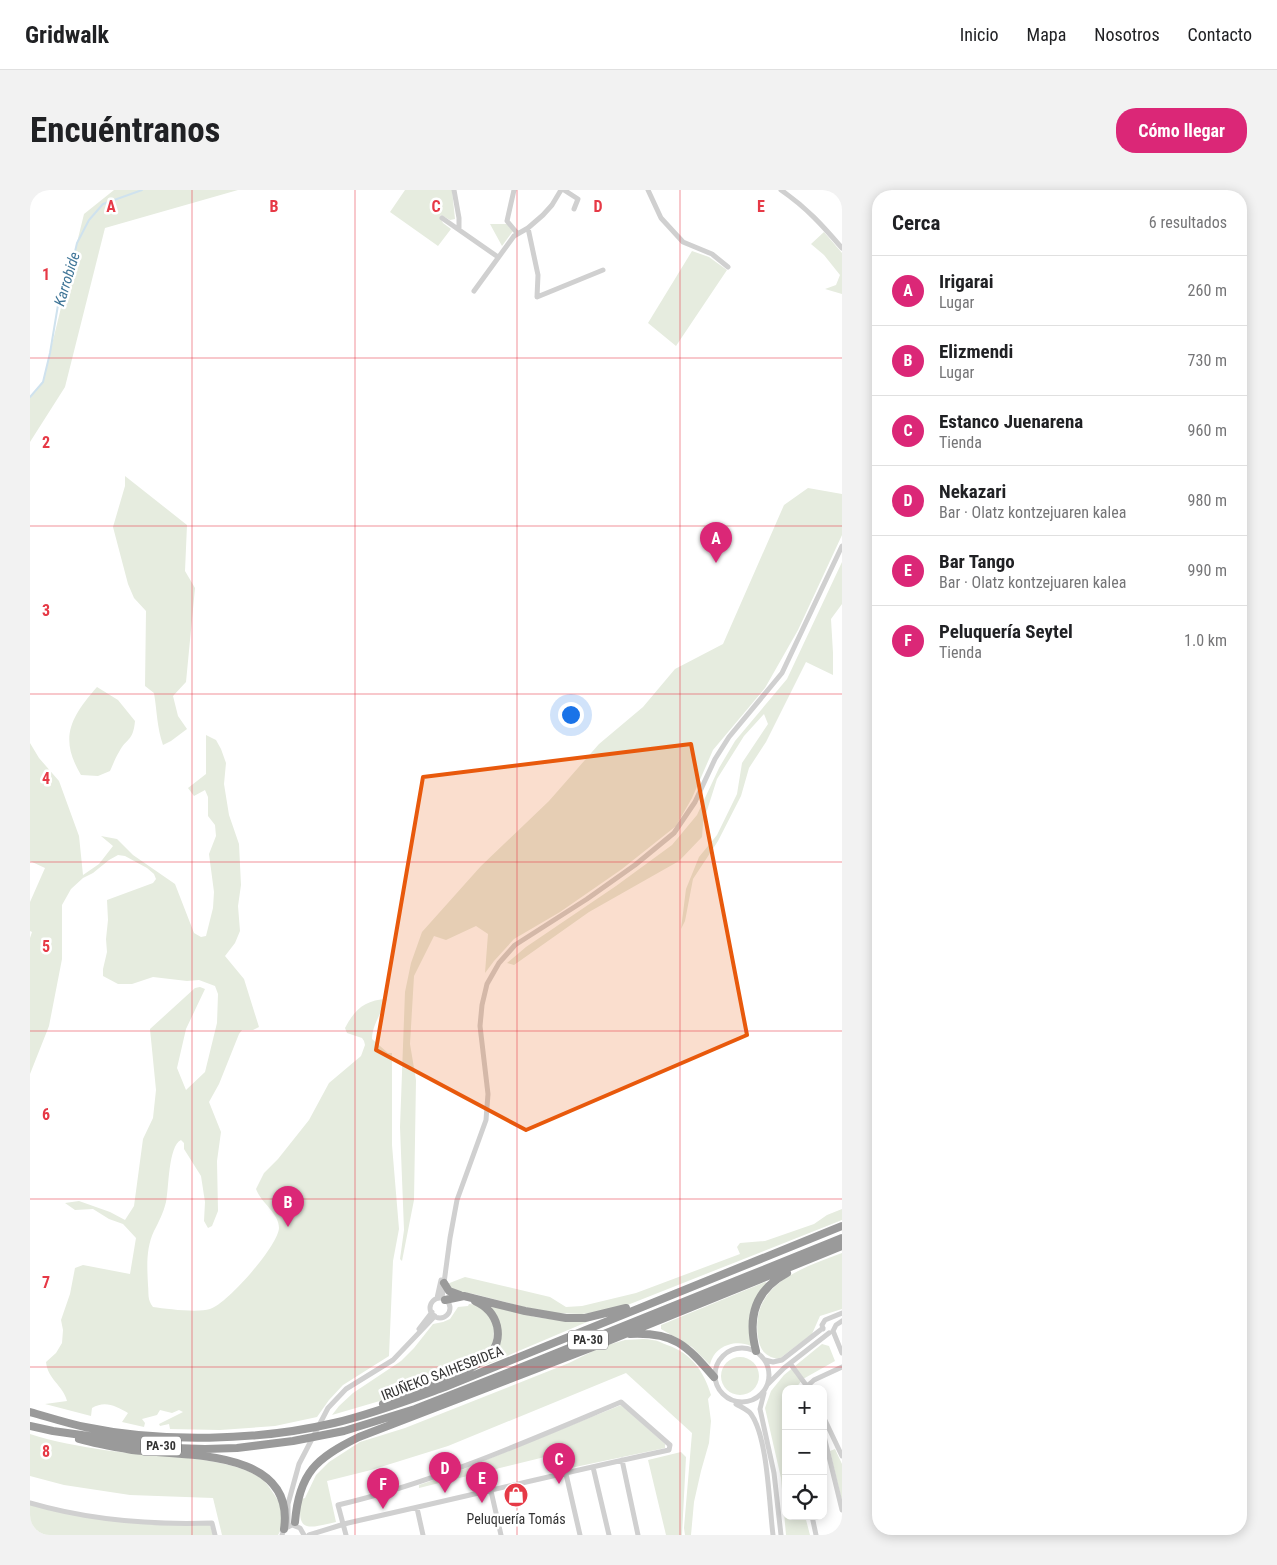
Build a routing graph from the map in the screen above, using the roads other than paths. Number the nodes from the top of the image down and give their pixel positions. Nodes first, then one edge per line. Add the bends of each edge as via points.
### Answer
1 (454, 190) edge
2 (514, 190) edge
3 (563, 190) edge
4 (648, 190) edge
5 (782, 190) edge
6 (574, 209) dead end
7 (442, 218) dead end
8 (528, 228) junction
9 (458, 229) junction
10 (517, 233) junction
11 (842, 248) edge
12 (498, 257) junction
13 (728, 267) dead end
14 (603, 270) dead end
15 (474, 291) dead end
16 (842, 546) edge
17 (842, 1226) edge
18 (842, 1238) edge
19 (842, 1246) edge
20 (813, 1258) junction
21 (446, 1265) junction
22 (444, 1283) junction
23 (699, 1284) junction
24 (462, 1295) junction
25 (443, 1300) junction
26 (842, 1313) edge
27 (434, 1314) junction
28 (830, 1319) junction
29 (842, 1321) edge
30 (836, 1325) junction
31 (823, 1328) junction
32 (831, 1332) junction
33 (626, 1335) junction
34 (756, 1351) junction
35 (842, 1353) edge
36 (765, 1360) junction
37 (792, 1366) dead end
38 (842, 1367) edge
39 (714, 1377) junction
40 (768, 1384) junction
41 (805, 1385) edge
42 (812, 1385) edge
43 (764, 1392) junction
44 (729, 1400) junction
45 (30, 1410) edge
46 (348, 1419) junction
47 (827, 1423) edge
48 (30, 1426) edge
49 (380, 1429) junction
50 (53, 1431) junction
51 (344, 1431) junction
52 (839, 1443) edge
53 (827, 1448) edge
54 (842, 1456) edge
55 (622, 1460) junction
56 (593, 1467) junction
57 (566, 1474) junction
58 (491, 1491) junction
59 (30, 1503) edge
60 (417, 1508) junction
61 (842, 1510) edge
62 (813, 1520) edge
63 (343, 1525) junction
64 (287, 1529) edge
65 (323, 1530) junction
66 (303, 1533) edge
67 (842, 1534) edge
68 (215, 1535) edge
69 (309, 1535) edge
70 (346, 1535) edge
71 (423, 1535) edge
72 (501, 1535) edge
73 (580, 1535) edge
74 (609, 1535) edge
75 (638, 1535) edge
76 (773, 1535) edge
77 (780, 1535) edge
78 (816, 1535) edge
79 (837, 1535) edge

1 - 9 street
2 - 10 street via 507,221
3 - 6 street via 578,199
3 - 8 street
4 - 13 street via 661,218 683,242 712,254
5 - 11 street via 804,206
7 - 9 street
8 - 10 street
8 - 14 street via 538,275 537,297
9 - 12 street
10 - 12 street
12 - 15 street
16 - 21 street via 782,673 728,737 695,802 674,833 587,900 515,945 487,984 480,1026 488,1094 486,1120 457,1200
17 - 23 highway, IRUÑEKO SAIHESBIDEA / PA-30
18 - 51 highway, IRUÑEKO SAIHESBIDEA / PA-30 via 415,1409
19 - 20 highway
20 - 33 highway
20 - 34 highway via 780,1276 758,1300 751,1326
21 - 22 street
21 - 25 street
22 - 24 highway via 449,1291
22 - 25 street
23 - 24 highway via 585,1318 546,1315
23 - 46 highway, IRUÑEKO SAIHESBIDEA / PA-30 via 445,1387
24 - 25 highway
25 - 27 street via 431,1304
25 - 27 street via 449,1311 442,1317
25 - 46 highway via 475,1301 486,1307 495,1318 498,1332 492,1351 484,1360 463,1371
26 - 28 street
27 - 64 street via 393,1360 346,1389 328,1408 299,1464 290,1497 292,1513
28 - 30 street
28 - 31 street via 825,1320
29 - 30 street
30 - 32 street
31 - 32 street
31 - 36 street via 782,1360
32 - 35 street
32 - 40 street
33 - 39 highway via 657,1334 678,1342 694,1354
33 - 49 highway
34 - 36 street
34 - 39 street via 742,1347 724,1353 718,1360
36 - 40 street
37 - 41 street
38 - 42 street
39 - 44 street via 721,1394
40 - 43 street
43 - 44 street via 748,1402
43 - 77 street via 760,1409 774,1473
44 - 76 street via 750,1412 756,1423 766,1471
45 - 46 highway, IRUÑEKO SAIHESBIDEA / PA-30 via 84,1427 186,1437 243,1436
47 - 52 street
48 - 50 highway, IRUÑEKO SAIHESBIDEA / PA-30
49 - 51 highway
49 - 64 highway via 345,1444 311,1470 305,1478
50 - 51 highway, IRUÑEKO SAIHESBIDEA / PA-30 via 174,1448 237,1448 293,1442
50 - 64 highway via 95,1444 201,1455 242,1464 264,1476 276,1490 285,1512
52 - 54 street
53 - 61 street
55 - 56 street
55 - 63 street via 669,1450 670,1445 621,1402 444,1474 338,1505
55 - 75 street
56 - 57 street
56 - 74 street
57 - 58 street
57 - 73 street
58 - 60 street
58 - 72 street
59 - 68 street via 71,1513 141,1521 212,1523
60 - 63 street
60 - 71 street
62 - 78 street
63 - 65 street
63 - 70 street
64 - 66 street
65 - 66 street
65 - 69 street
67 - 79 street

